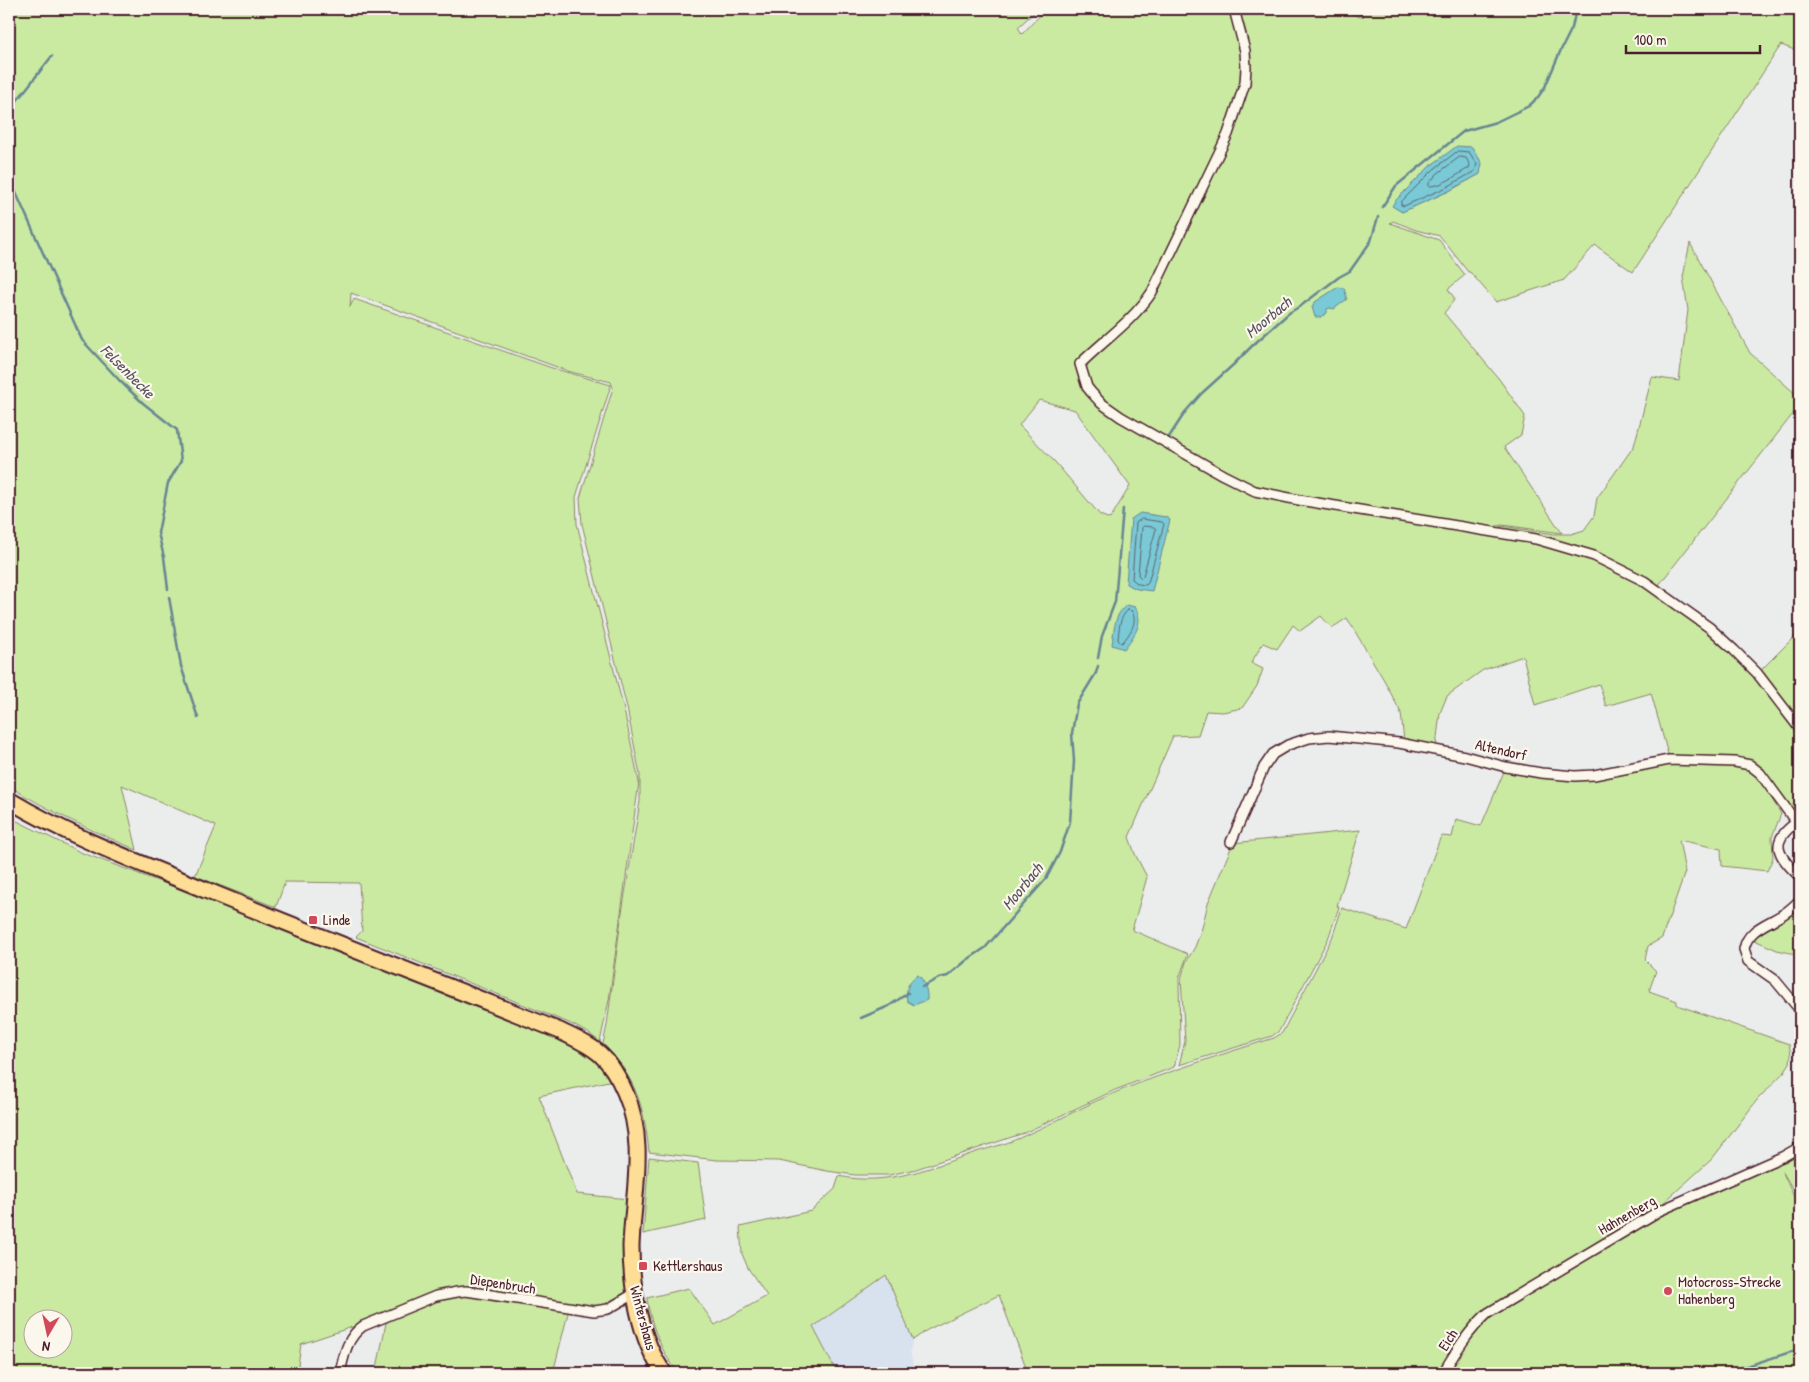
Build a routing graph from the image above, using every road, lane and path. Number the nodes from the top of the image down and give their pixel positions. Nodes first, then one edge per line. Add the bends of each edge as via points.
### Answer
1 (1234, 9) edge
2 (1800, 729) edge
3 (9, 800) edge
4 (1798, 821) edge
5 (1231, 842) dead end
6 (1800, 877) edge
7 (1800, 900) edge
8 (1800, 1010) edge
9 (1800, 1147) edge
10 (635, 1293) junction
11 (1477, 1323) joint
12 (340, 1373) edge
13 (664, 1373) edge
14 (1443, 1373) edge

1 - 2 street via 1246,68 1245,83 1228,134 1152,292 1129,321 1080,364 1087,387 1101,403 1144,430 1255,491 1536,539 1594,556 1644,581 1710,628 1757,673
3 - 10 main road, Wintershaus via 90,842 504,1008 578,1040 600,1054 615,1072 627,1097 637,1136 638,1171 631,1246
4 - 5 street, Altendorf via 1760,773 1740,762 1669,760 1575,776 1506,767 1399,743 1329,736 1309,738 1273,754 1264,767
4 - 6 street via 1784,833 1779,849 1784,860
7 - 8 street via 1784,914 1755,930 1748,937 1744,949 1748,961 1775,980
9 - 11 street, Hahnenberg via 1659,1211 1488,1313
10 - 12 street, Diepenbruch via 608,1309 594,1311 466,1291 436,1296 355,1331
10 - 13 main road, Wintershaus via 646,1338
11 - 14 street, Eich

